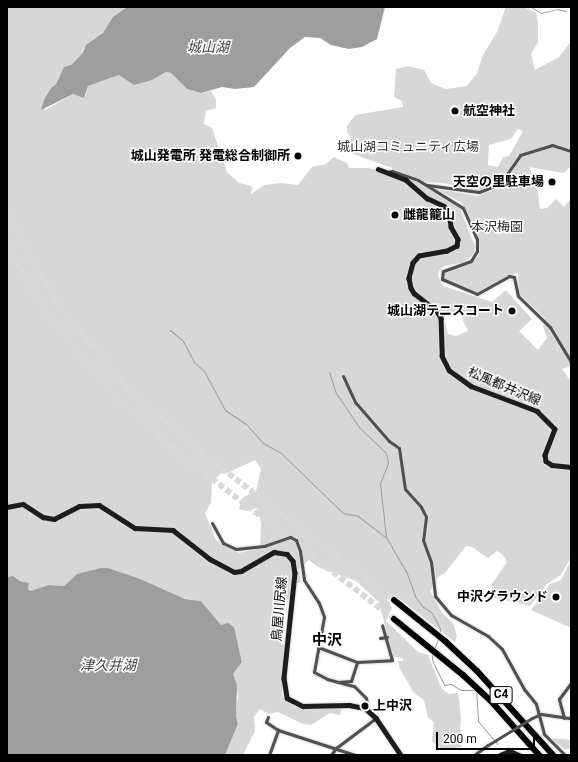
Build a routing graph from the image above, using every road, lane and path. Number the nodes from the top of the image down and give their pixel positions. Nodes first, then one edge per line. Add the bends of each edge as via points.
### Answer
1 (571, 151) edge
2 (378, 169) dead end
3 (387, 172) junction
4 (427, 185) junction
5 (571, 362) edge
6 (343, 376) dead end
7 (571, 467) edge
8 (7, 507) edge
9 (212, 523) dead end
10 (394, 600) tunnel mouth
11 (394, 619) tunnel mouth
12 (382, 625) dead end
13 (387, 637) junction
14 (380, 638) dead end
15 (318, 647) junction
16 (357, 662) junction
17 (338, 682) junction
18 (571, 683) edge
19 (368, 710) junction
20 (539, 714) junction
21 (268, 717) dead end
22 (376, 718) junction
23 (564, 718) junction
24 (571, 718) edge
25 (278, 730) junction
26 (336, 748) junction
27 (269, 755) edge
28 (331, 755) edge
29 (355, 755) edge
30 (401, 755) edge
31 (474, 755) edge
32 (500, 755) edge
33 (520, 755) edge
34 (539, 755) edge
35 (553, 755) edge
36 (565, 755) edge

1 - 4 street via 552,145 520,155 500,184 479,192
2 - 3 main road, 松風都井沢線
3 - 4 street, 松風都井沢線 via 399,173
3 - 7 main road, 松風都井沢線 via 406,180 427,198 444,206 458,239 457,246 451,250 420,256 413,263 409,278 410,288 437,311 441,318 442,351 446,366 466,384 537,411 555,429 545,455 546,461 552,465
4 - 5 street, 松風都井沢線 via 460,204 478,245 474,258 443,271 442,279 477,294 509,276 514,277 518,296 550,327
6 - 20 street via 355,402 389,441 399,448 405,489 426,517 423,540 431,562 435,596 451,615 484,633 498,645 524,689 533,699
8 - 19 main road, 鳥屋川尻線 via 15,503 23,504 43,516 54,519 79,506 99,505 135,528 173,530 210,559 234,572 241,572 274,552 287,554 293,561 295,573 284,678 285,694 290,701 300,706 356,706
9 - 15 street via 223,542 236,549 264,546 290,537 296,540 304,580 319,603 324,617
10 - 35 highway, C4 via 445,641 497,691
11 - 34 highway, C4 via 472,683
12 - 13 street
13 - 14 street
13 - 16 street via 392,660
15 - 16 street
15 - 17 street via 314,672
16 - 17 street via 351,681
17 - 19 street via 355,686 367,699
18 - 23 street via 559,700
19 - 22 main road
20 - 23 street
20 - 31 street, bridge
20 - 36 street via 544,734
21 - 25 street via 266,722
22 - 26 street
22 - 30 main road
23 - 24 street
25 - 26 street
25 - 27 street
26 - 28 street
26 - 29 street
32 - 33 main road via 510,751

